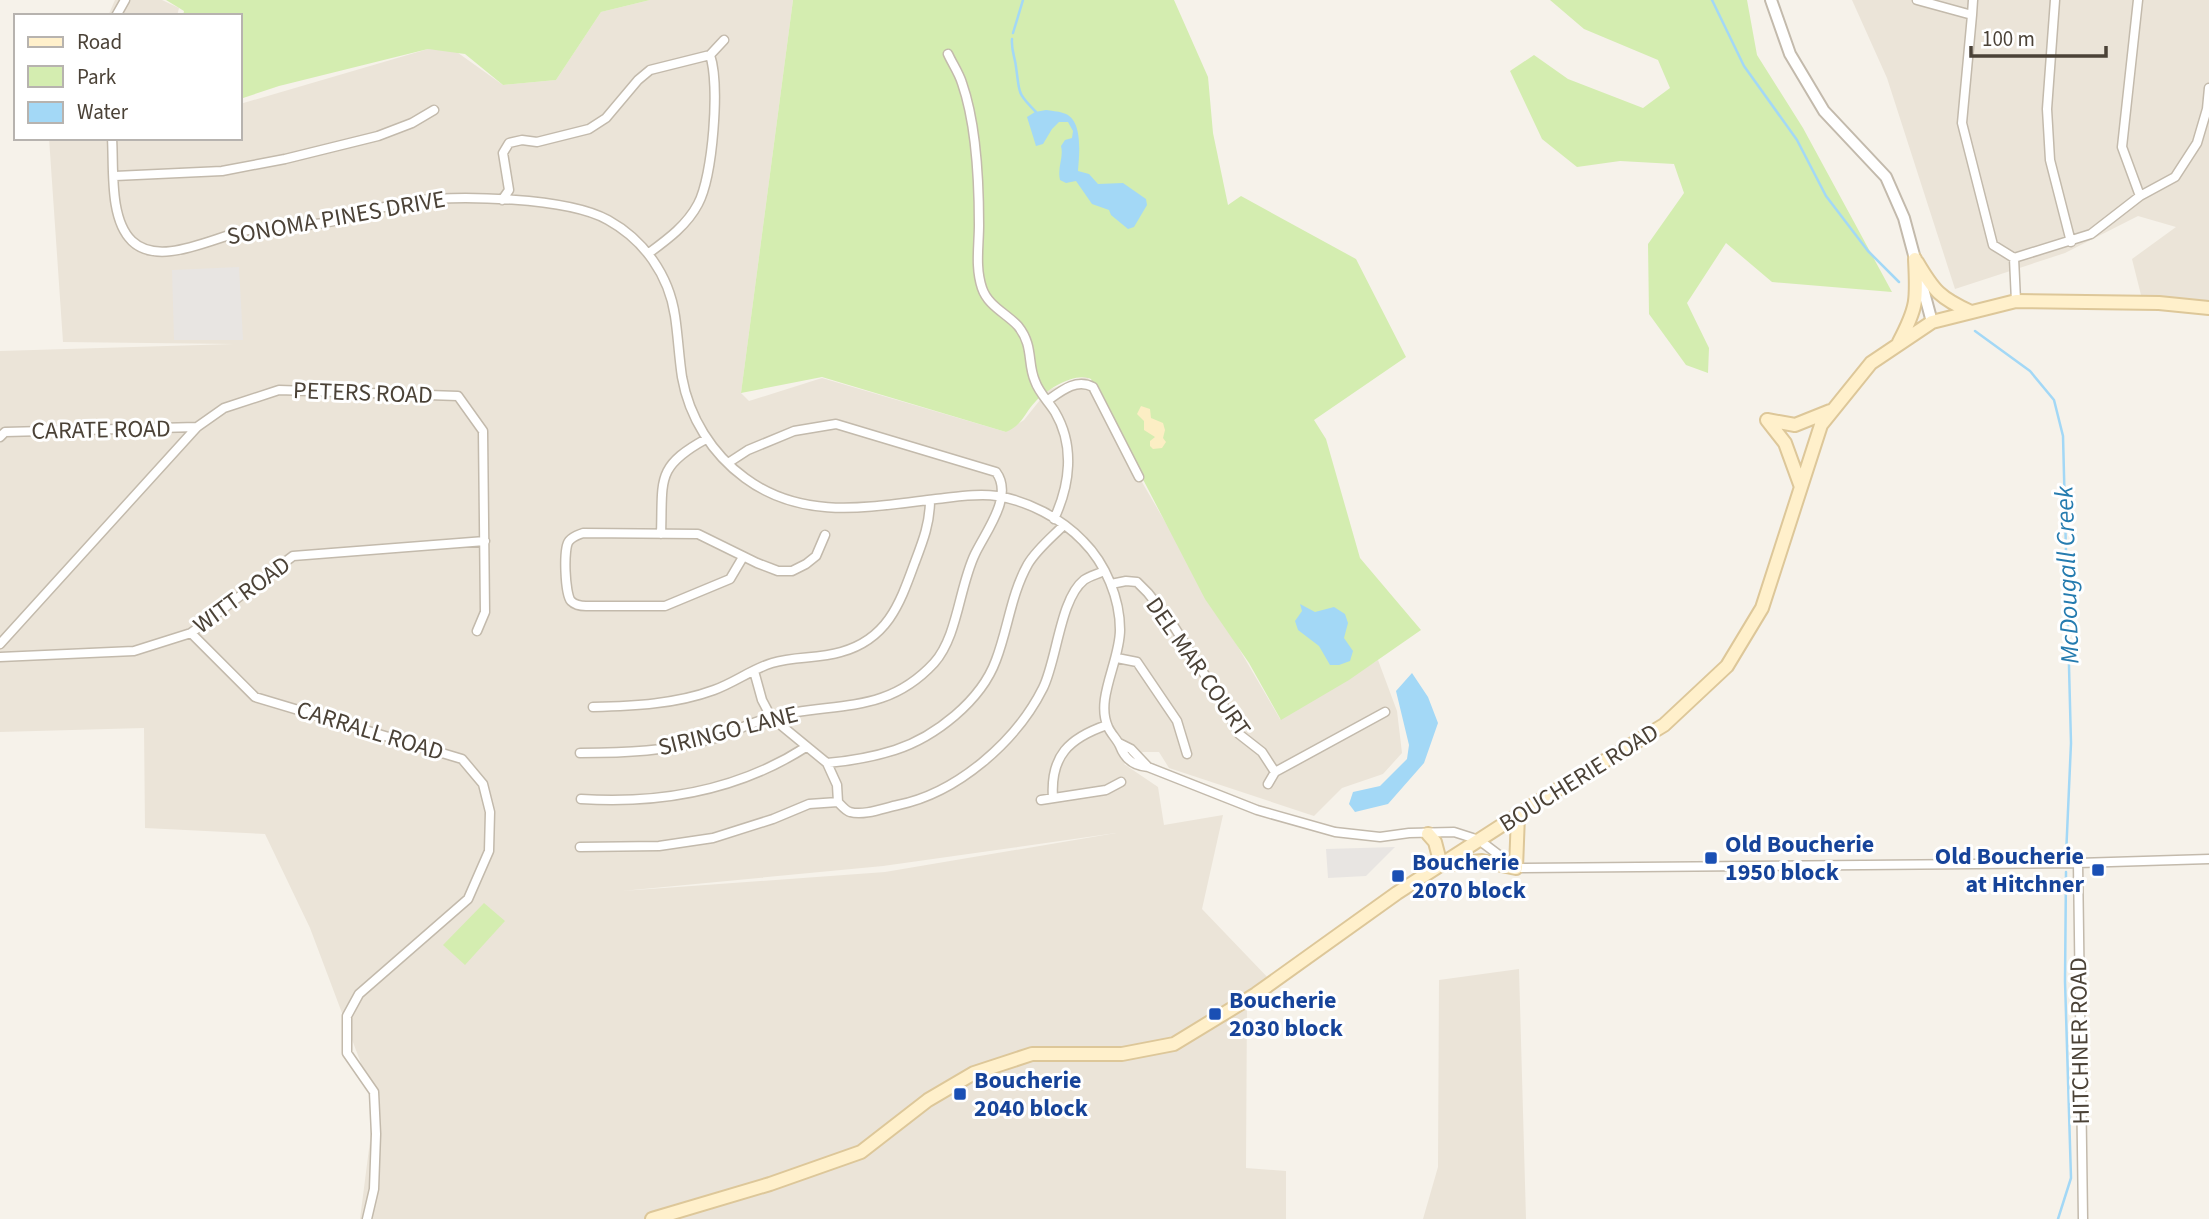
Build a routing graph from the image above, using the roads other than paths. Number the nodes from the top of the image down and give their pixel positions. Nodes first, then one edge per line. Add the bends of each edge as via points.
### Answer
1 (1771, 0) edge
2 (1917, 0) edge
3 (1973, 0) edge
4 (2054, 0) edge
5 (2138, 0) edge
6 (1972, 15) junction
7 (724, 40) dead end
8 (948, 54) dead end
9 (710, 55) junction
10 (2209, 88) edge
11 (434, 110) dead end
12 (112, 140) edge
13 (115, 176) junction
14 (2140, 196) junction
15 (502, 200) junction
16 (2071, 242) junction
17 (649, 254) junction
18 (2014, 258) junction
19 (1914, 259) junction
20 (2016, 301) junction
21 (2209, 308) edge
22 (1971, 312) junction
23 (1931, 322) junction
24 (1897, 345) junction
25 (1047, 401) junction
26 (1834, 410) junction
27 (197, 428) junction
28 (3, 435) edge
29 (706, 439) junction
30 (728, 463) junction
31 (1139, 477) dead end
32 (1801, 488) junction
33 (1003, 497) junction
34 (930, 500) junction
35 (1054, 519) junction
36 (1064, 525) junction
37 (661, 534) junction
38 (825, 536) dead end
39 (485, 541) junction
40 (743, 557) junction
41 (1104, 571) junction
42 (1111, 584) junction
43 (477, 631) dead end
44 (191, 633) junction
45 (0, 644) edge
46 (0, 657) edge
47 (1117, 658) junction
48 (754, 671) junction
49 (593, 707) dead end
50 (1385, 712) dead end
51 (771, 717) junction
52 (1107, 725) junction
53 (806, 747) junction
54 (580, 752) dead end
55 (1187, 754) dead end
56 (827, 764) junction
57 (1275, 772) junction
58 (1121, 782) dead end
59 (1268, 784) dead end
60 (1053, 798) junction
61 (582, 799) dead end
62 (1041, 800) dead end
63 (838, 802) junction
64 (1518, 816) junction
65 (1428, 834) junction
66 (1479, 840) junction
67 (580, 847) dead end
68 (2209, 859) edge
69 (2078, 863) junction
70 (1441, 865) junction
71 (1516, 868) junction
72 (367, 1219) edge
73 (652, 1219) edge
74 (2083, 1219) edge

1 - 19 street via 1790,54 1824,111 1886,177 1904,218
2 - 6 street
3 - 6 street
4 - 16 street via 2050,160
5 - 14 street via 2122,147
6 - 18 street via 1962,123 1993,245
7 - 9 street
8 - 25 street via 962,83 978,175 977,268 982,290 1019,328 1031,352 1034,381
9 - 15 street via 650,70 606,118 589,129 537,142 509,143 503,153 509,190
9 - 17 street via 715,99 699,203 683,226
10 - 14 street via 2197,143 2175,177
11 - 13 street via 378,136 285,159 222,171
12 - 13 street, SONOMA PINES DRIVE
13 - 15 street, SONOMA PINES DRIVE via 116,210 123,229 134,243 151,251 174,252 248,230 323,223 409,201
14 - 16 street via 2091,234
15 - 17 street, SONOMA PINES DRIVE via 595,214 627,233
16 - 18 street
17 - 29 street, SONOMA PINES DRIVE via 669,291 682,378
18 - 20 street
19 - 22 main road via 1934,291
19 - 23 street
19 - 24 main road via 1917,297
20 - 21 main road, BOUCHERIE ROAD
20 - 22 main road, BOUCHERIE ROAD
22 - 23 main road, BOUCHERIE ROAD
23 - 24 main road, BOUCHERIE ROAD
24 - 26 main road, BOUCHERIE ROAD via 1871,363
25 - 31 street via 1075,384 1093,387
25 - 35 street via 1068,444 1064,497
26 - 32 main road, BOUCHERIE ROAD via 1821,425
26 - 32 main road via 1795,425 1767,420 1785,443
27 - 28 street, CARATE ROAD
27 - 39 street, PETERS ROAD via 224,408 279,390 458,396 483,431
27 - 45 street, PETERS ROAD
29 - 30 street, SONOMA PINES DRIVE
29 - 37 street via 681,453 668,468
30 - 33 street via 794,432 836,424 996,472 1002,480
30 - 34 street, SONOMA PINES DRIVE via 778,497 828,509
32 - 64 main road, BOUCHERIE ROAD via 1762,608 1727,666 1664,725
33 - 34 street, SONOMA PINES DRIVE
33 - 35 street, SONOMA PINES DRIVE
33 - 51 street, SIRINGO LANE via 971,561 944,650 933,664 907,687 885,698
34 - 48 street via 930,521 899,606 886,624 865,642 842,652 788,659
35 - 36 street, SONOMA PINES DRIVE
36 - 41 street, SONOMA PINES DRIVE via 1082,539
36 - 56 street via 1029,563 995,663 980,690 926,736 897,750
37 - 40 street via 698,534
37 - 40 street via 583,533 573,537 566,547 570,600 586,607 665,606 730,579
38 - 40 street via 816,556 792,570 778,571
39 - 43 street, PETERS ROAD via 485,612
39 - 44 street, WITT ROAD via 293,556
41 - 42 street, SONOMA PINES DRIVE
41 - 63 street via 1084,580 1074,593 1044,687 1028,714 1007,741 976,768 903,804 850,812
42 - 47 street, SONOMA PINES DRIVE via 1120,630
42 - 57 street, DEL MAR COURT via 1137,582 1148,593 1240,734 1262,752
44 - 46 street, WITT ROAD via 134,651
44 - 72 street, CARRALL ROAD via 255,697 462,759 483,784 490,812 489,851 468,899 359,994 347,1016 347,1053 374,1092 374,1189
47 - 52 street, SONOMA PINES DRIVE via 1104,701
47 - 55 street via 1137,662 1177,721
48 - 49 street via 714,690 676,700
48 - 51 street
50 - 57 street
51 - 53 street
51 - 54 street, SIRINGO LANE via 671,748
52 - 60 street via 1087,731 1071,743 1054,768
52 - 65 street via 1122,753 1136,766 1257,810 1335,832 1380,837
53 - 56 street
53 - 61 street via 755,774 709,789 616,801
56 - 63 street via 837,785
57 - 59 street
58 - 60 street via 1106,790
60 - 62 street
63 - 67 street via 809,804 713,838 659,846
64 - 66 main road, BOUCHERIE ROAD
64 - 71 main road
65 - 66 street via 1454,832
65 - 70 main road
66 - 70 main road, BOUCHERIE ROAD
66 - 71 street
68 - 69 street
69 - 71 street
69 - 74 street, HITCHNER ROAD
70 - 71 main road via 1482,862
70 - 73 main road, BOUCHERIE ROAD via 1256,994 1174,1044 1122,1054 1032,1054 974,1073 928,1100 861,1152

